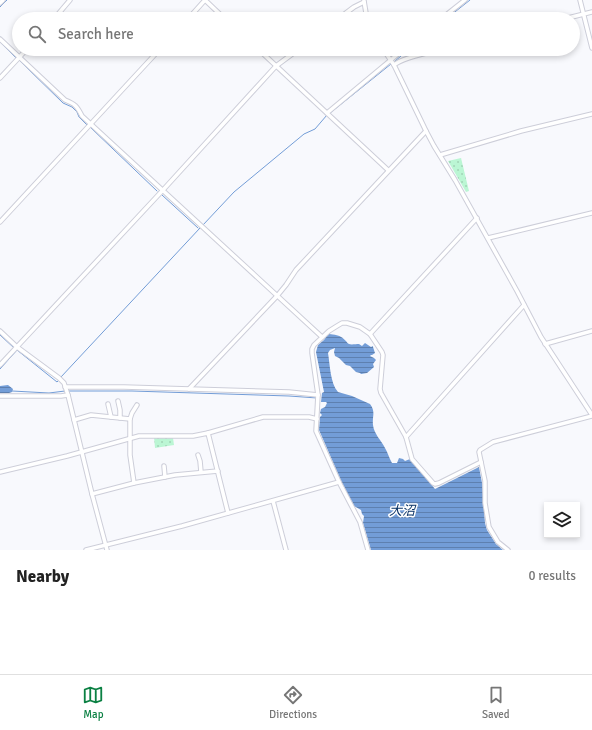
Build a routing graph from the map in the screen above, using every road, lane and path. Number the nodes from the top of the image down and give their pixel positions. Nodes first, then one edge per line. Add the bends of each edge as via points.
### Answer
1 (3, 0) edge
2 (70, 0) edge
3 (205, 0) edge
4 (465, 0) edge
5 (580, 0) edge
6 (364, 1) edge
7 (0, 3) edge
8 (60, 12) edge
9 (194, 12) edge
10 (218, 12) edge
11 (347, 12) edge
12 (366, 12) edge
13 (450, 12) edge
14 (592, 12) edge
15 (584, 14) junction
16 (580, 15) edge
17 (0, 40) edge
18 (592, 48) edge
19 (12, 51) edge
20 (153, 56) edge
21 (265, 56) edge
22 (290, 56) edge
23 (388, 56) edge
24 (398, 56) edge
25 (416, 56) edge
26 (19, 57) joint
27 (392, 63) junction
28 (276, 66) junction
29 (0, 78) edge
30 (328, 114) junction
31 (592, 114) edge
32 (90, 124) junction
33 (426, 131) junction
34 (440, 155) junction
35 (388, 170) junction
36 (163, 190) junction
37 (592, 213) edge
38 (477, 218) junction
39 (0, 222) edge
40 (488, 238) junction
41 (277, 296) junction
42 (524, 305) junction
43 (0, 331) edge
44 (592, 332) edge
45 (370, 334) junction
46 (322, 337) junction
47 (546, 344) junction
48 (17, 347) junction
49 (0, 366) edge
50 (66, 388) junction
51 (189, 389) junction
52 (67, 394) junction
53 (0, 396) edge
54 (318, 397) junction
55 (118, 401) dead end
56 (108, 404) dead end
57 (137, 405) dead end
58 (592, 415) edge
59 (111, 417) junction
60 (120, 418) junction
61 (317, 418) junction
62 (130, 419) junction
63 (74, 420) junction
64 (208, 432) junction
65 (406, 437) junction
66 (130, 439) junction
67 (82, 451) junction
68 (198, 455) dead end
69 (481, 462) junction
70 (164, 466) dead end
71 (0, 472) edge
72 (201, 472) junction
73 (218, 472) junction
74 (165, 477) junction
75 (339, 482) junction
76 (134, 483) junction
77 (92, 494) junction
78 (273, 501) junction
79 (228, 513) junction
80 (106, 545) junction
81 (86, 550) edge
82 (107, 550) edge
83 (286, 550) edge
84 (368, 550) edge
85 (508, 550) edge

1 - 7 street
2 - 8 street
3 - 9 street
3 - 10 street
4 - 13 street
5 - 15 street
6 - 11 street
6 - 12 street
14 - 15 street
15 - 16 street
15 - 18 street
17 - 19 street
20 - 32 street
21 - 28 street
22 - 28 street
23 - 27 street
24 - 27 street
25 - 27 street
26 - 29 street
26 - 32 street via 65,100 73,103
27 - 30 street
27 - 33 street
28 - 30 street
28 - 36 street
30 - 35 street
31 - 34 street via 521,131
32 - 36 street
32 - 39 street
33 - 34 street
33 - 35 street
34 - 38 street
35 - 41 street via 296,270
36 - 41 street
36 - 48 street
37 - 40 street
38 - 40 street
38 - 45 street
40 - 42 street
41 - 46 street
41 - 51 street
42 - 47 street
42 - 65 street
43 - 48 street
44 - 47 street
45 - 46 street via 360,326 342,323
45 - 65 street via 383,355 381,392
46 - 54 street via 312,349
47 - 58 street
48 - 49 street
48 - 50 street via 60,379
50 - 51 street
50 - 52 street
51 - 54 street via 289,392
52 - 53 street
52 - 63 street
54 - 61 street
55 - 60 street
56 - 59 street
57 - 62 street
58 - 69 street via 493,442 480,450
59 - 60 street
59 - 63 street via 91,415
60 - 62 street
61 - 64 street via 263,417
61 - 75 street via 316,431
62 - 66 street
63 - 67 street
64 - 66 street via 193,436 139,436
64 - 73 street
65 - 69 street via 412,459 435,484
66 - 67 street
66 - 76 street
67 - 71 street
67 - 77 street
68 - 72 street
69 - 85 street via 489,527 498,542
70 - 74 street
72 - 73 street
72 - 74 street
73 - 79 street
74 - 76 street
75 - 78 street
75 - 84 street via 360,522
76 - 77 street
77 - 80 street
78 - 79 street
78 - 83 street
79 - 80 street
80 - 81 street
80 - 82 street

